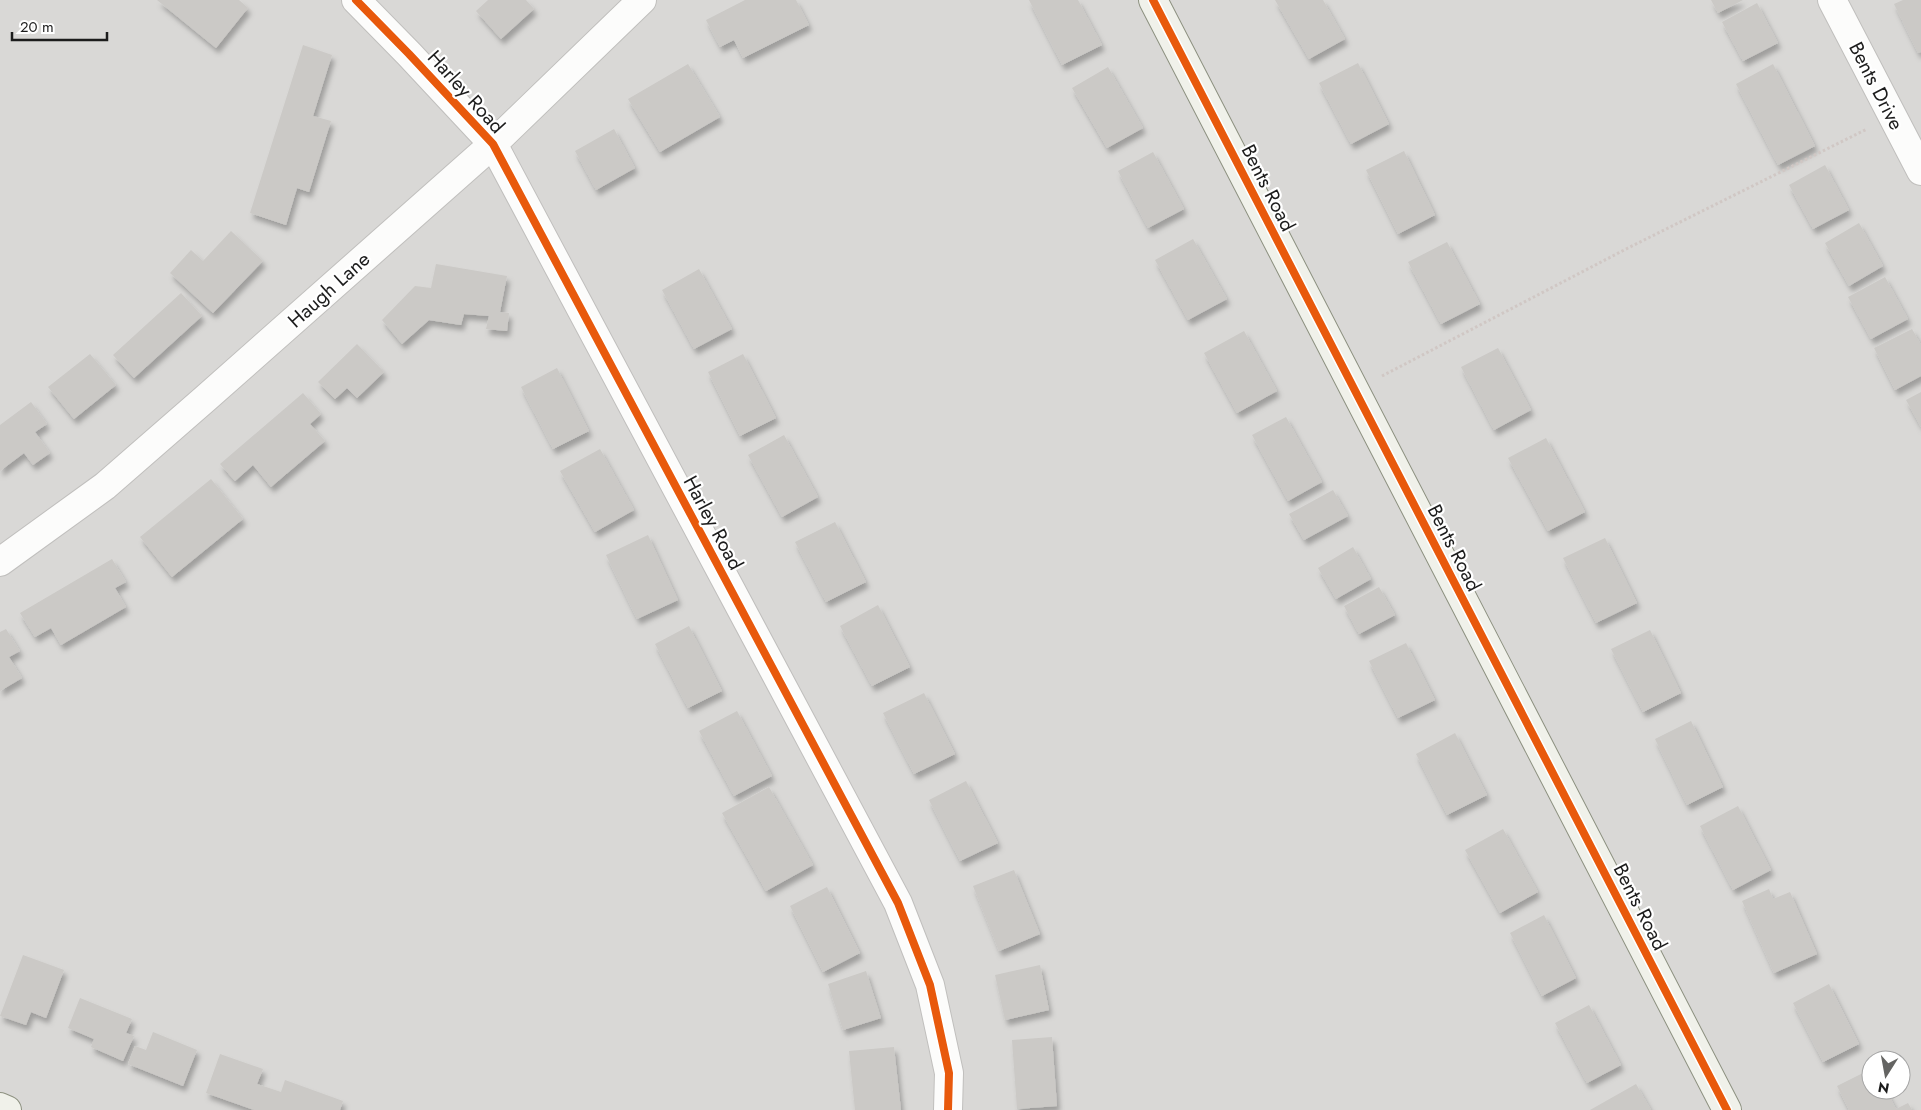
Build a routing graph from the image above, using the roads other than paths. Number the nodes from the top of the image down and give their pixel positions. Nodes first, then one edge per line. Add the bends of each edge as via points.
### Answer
1 (356, 0) edge
2 (642, 0) edge
3 (1153, 0) edge
4 (1832, 0) edge
5 (493, 144) junction
6 (1921, 171) edge
7 (0, 562) edge
8 (0, 1107) edge
9 (7, 1110) edge
10 (948, 1110) edge
11 (1727, 1110) edge

1 - 5 street, Harley Road
2 - 5 street, Haugh Lane
3 - 11 street, Bents Road
4 - 6 street, Bents Drive
5 - 7 street, Haugh Lane via 105,486
5 - 10 street, Harley Road via 898,903 930,985 949,1072
8 - 9 street

